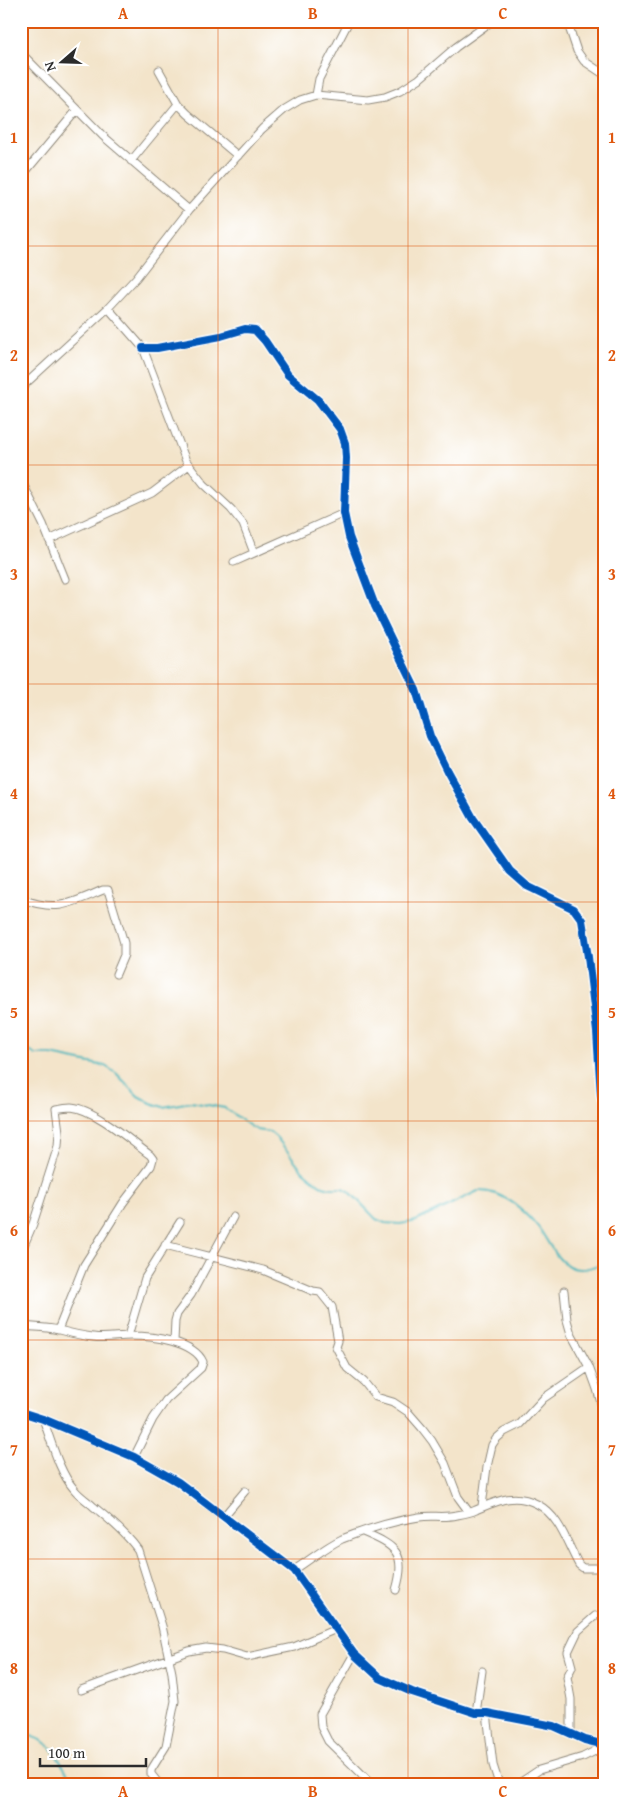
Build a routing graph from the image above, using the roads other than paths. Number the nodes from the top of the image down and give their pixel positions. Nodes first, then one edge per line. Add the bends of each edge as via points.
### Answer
1 (349, 21) edge
2 (492, 21) edge
3 (568, 21) edge
4 (21, 53) edge
5 (159, 70) dead end
6 (605, 74) edge
7 (316, 95) junction
8 (178, 104) junction
9 (77, 110) junction
10 (238, 156) junction
11 (131, 161) junction
12 (21, 177) edge
13 (189, 210) junction
14 (108, 308) junction
15 (143, 348) junction
16 (21, 374) edge
17 (23, 387) edge
18 (189, 465) junction
19 (21, 480) edge
20 (344, 513) junction
21 (49, 540) junction
22 (254, 553) junction
23 (234, 562) dead end
24 (64, 579) dead end
25 (21, 899) edge
26 (116, 974) dead end
27 (605, 1112) edge
28 (233, 1217) dead end
29 (180, 1222) dead end
30 (165, 1246) junction
31 (21, 1252) edge
32 (212, 1257) junction
33 (564, 1291) dead end
34 (21, 1326) edge
35 (58, 1330) junction
36 (128, 1336) junction
37 (174, 1341) junction
38 (589, 1367) junction
39 (21, 1412) edge
40 (605, 1417) edge
41 (43, 1419) junction
42 (134, 1457) junction
43 (245, 1491) dead end
44 (482, 1506) junction
45 (469, 1512) junction
46 (224, 1516) junction
47 (363, 1532) junction
48 (605, 1568) edge
49 (294, 1570) junction
50 (396, 1590) dead end
51 (595, 1616) dead end
52 (336, 1628) junction
53 (354, 1654) junction
54 (169, 1658) junction
55 (81, 1690) dead end
56 (478, 1696) dead end
57 (476, 1713) junction
58 (487, 1713) junction
59 (571, 1732) junction
60 (605, 1746) edge
61 (527, 1780) edge
62 (159, 1784) edge
63 (372, 1784) edge
64 (498, 1784) edge
65 (518, 1784) edge

1 - 7 street via 319,79
2 - 7 street via 400,91 368,100
3 - 6 street via 577,52 584,61
4 - 9 street
5 - 8 street
7 - 10 street via 285,109
8 - 10 street
8 - 11 street
9 - 11 street
9 - 12 street
10 - 13 street
11 - 13 street
13 - 14 street
14 - 15 street
14 - 17 street
15 - 18 street via 180,449
15 - 20 street via 222,336 245,328 255,330 288,375 318,400 340,429 346,458
16 - 17 street
18 - 21 street via 152,493
18 - 22 street via 231,509 242,524
19 - 21 street
20 - 22 street
20 - 27 street via 374,606 416,690 430,736 473,818 510,870 527,886 574,908 582,920
21 - 24 street
22 - 23 street
25 - 26 street via 53,907 108,890 124,943 124,955
28 - 32 street
29 - 30 street
30 - 32 street
30 - 36 street via 145,1278
31 - 35 street via 58,1146 56,1109 71,1107 108,1123 153,1159 84,1265
32 - 37 street via 191,1296 177,1314
32 - 45 street via 263,1270 320,1292 332,1307 338,1341 336,1347 347,1368 376,1398 393,1402 408,1412 422,1428 445,1463 458,1496
33 - 38 street via 571,1334
34 - 35 street
35 - 36 street via 94,1338
36 - 37 street
37 - 42 street via 200,1356 201,1368 166,1400
38 - 40 street
38 - 44 street via 544,1398 520,1424 496,1439 487,1467
39 - 41 street
41 - 42 street
41 - 54 street via 74,1490 138,1550
42 - 46 street via 178,1482
43 - 46 street
44 - 45 street
44 - 48 street via 512,1497 536,1503 553,1516 579,1566
45 - 47 street via 450,1517 422,1516
46 - 49 street
47 - 49 street via 341,1540
47 - 50 street via 380,1539 399,1557 401,1572
49 - 52 street
51 - 59 street via 578,1631 568,1652 572,1667 567,1682 571,1698
52 - 53 street
52 - 54 street via 294,1647 247,1657 206,1648
53 - 57 street via 380,1678
53 - 63 street via 320,1714 321,1726 328,1741
54 - 55 street
54 - 62 street via 175,1701 166,1746 151,1770
56 - 57 street via 482,1671
57 - 58 street
58 - 59 street
58 - 64 street
59 - 60 street
60 - 61 street via 583,1757 539,1770
61 - 65 street

